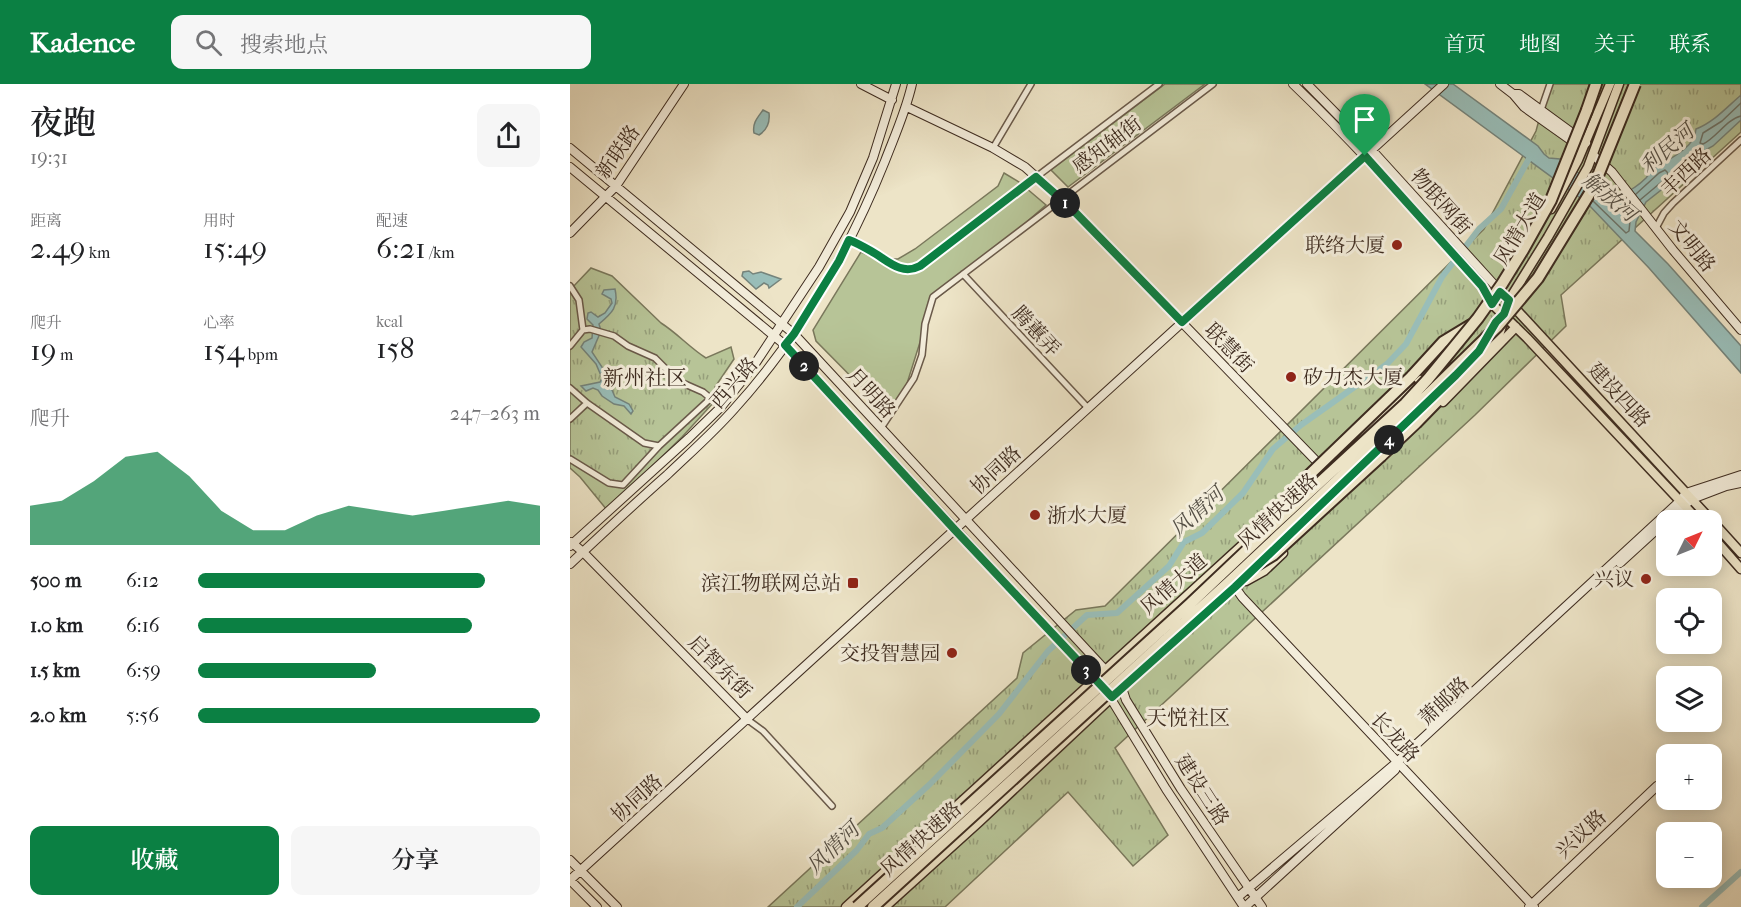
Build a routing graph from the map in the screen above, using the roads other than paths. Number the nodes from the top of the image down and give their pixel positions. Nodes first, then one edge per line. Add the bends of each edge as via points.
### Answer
1 (684, 84) edge
2 (861, 84) edge
3 (896, 84) edge
4 (912, 84) edge
5 (1031, 84) edge
6 (1159, 84) edge
7 (1213, 84) edge
8 (1293, 84) edge
9 (1307, 84) edge
10 (1444, 84) edge
11 (1500, 84) edge
12 (1550, 84) edge
13 (1596, 84) edge
14 (1610, 84) edge
15 (1619, 84) edge
16 (1635, 84) edge
17 (1513, 94) junction
18 (892, 100) junction
19 (907, 107) junction
20 (1541, 110) junction
21 (1741, 140) edge
22 (1585, 146) junction
23 (570, 148) edge
24 (993, 148) junction
25 (1371, 149) junction
26 (1593, 155) junction
27 (1365, 156) junction
28 (570, 167) edge
29 (1036, 177) junction
30 (616, 186) junction
31 (606, 197) junction
32 (1060, 199) junction
33 (1656, 228) junction
34 (570, 233) edge
35 (849, 240) junction
36 (963, 274) junction
37 (570, 286) edge
38 (1500, 292) junction
39 (1509, 300) junction
40 (1492, 304) junction
41 (1504, 314) junction
42 (1479, 320) junction
43 (1182, 322) junction
44 (782, 323) junction
45 (1516, 327) junction
46 (587, 329) junction
47 (1741, 330) edge
48 (794, 334) junction
49 (774, 336) junction
50 (785, 345) junction
51 (570, 346) edge
52 (570, 388) edge
53 (711, 398) junction
54 (587, 403) junction
55 (721, 407) junction
56 (1088, 408) junction
57 (570, 419) edge
58 (881, 428) junction
59 (659, 446) junction
60 (570, 459) edge
61 (1324, 470) junction
62 (1741, 475) edge
63 (1741, 483) edge
64 (1686, 499) junction
65 (1676, 510) edge
66 (1692, 510) edge
67 (1698, 510) edge
68 (966, 520) junction
69 (955, 530) junction
70 (1656, 531) edge
71 (1265, 532) junction
72 (1722, 533) edge
73 (571, 543) edge
74 (1722, 547) edge
75 (583, 552) junction
76 (1741, 553) edge
77 (570, 564) edge
78 (1741, 569) edge
79 (1232, 584) junction
80 (1105, 670) junction
81 (1094, 680) junction
82 (1122, 688) junction
83 (1112, 697) junction
84 (748, 720) junction
85 (1398, 764) junction
86 (1656, 787) edge
87 (832, 806) dead end
88 (570, 860) edge
89 (581, 871) junction
90 (570, 880) edge
91 (1248, 887) junction
92 (1238, 897) junction
93 (1255, 897) junction
94 (1531, 906) edge
95 (597, 907) edge
96 (617, 907) edge
97 (846, 907) edge
98 (857, 907) edge
99 (873, 907) edge
100 (885, 907) edge
101 (1245, 907) edge
102 (1262, 907) edge

1 - 30 street, 新联路
2 - 18 street
3 - 18 street, 西兴路
4 - 19 street, 西兴路
5 - 24 street
6 - 29 street, 感知轴街
7 - 32 street, 感知轴街
8 - 27 street, 物联网街
9 - 25 street, 物联网街
10 - 25 street, 协同路
11 - 17 street
12 - 20 street
13 - 71 highway, 风情快速路, bridge via 1551,200 1478,318 1405,404
14 - 22 main road, 风情大道
15 - 26 main road, 风情大道
16 - 79 highway, 风情快速路, bridge via 1593,188 1538,278 1457,367
17 - 20 street
17 - 22 street via 1524,107
18 - 44 street, 西兴路 via 850,212
19 - 24 street, 联慧街
19 - 35 street, 西兴路
20 - 22 street
21 - 33 street, 丰西路 via 1672,203
22 - 38 main road, 风情大道
23 - 30 street, 月明路
24 - 29 street, 联慧街
25 - 27 street, 协同路
25 - 38 street, 物联网街
26 - 33 street, 文明路 via 1612,172
26 - 39 main road, 风情大道
27 - 40 street, 物联网街 via 1482,286
27 - 43 street, 协同路
28 - 31 street, 月明路
29 - 32 street, 联慧街
29 - 35 street, 感知轴街 via 913,269 893,266
30 - 31 street, 新联路
30 - 44 street, 月明路
31 - 34 street, 新联路
31 - 49 street, 月明路
32 - 36 street, 感知轴街
32 - 43 street, 联慧街
33 - 47 street, 文明路
35 - 48 street, 西兴路
36 - 56 street, 腾蕙弄
36 - 58 street, 感知轴街 via 933,297 914,378
37 - 46 street via 579,300
38 - 39 main road, 建设四路
38 - 40 main road, 风情大道
39 - 41 main road, 风情大道
39 - 64 main road, 建设四路
40 - 41 main road, 建设四路
40 - 42 main road, 风情大道
41 - 45 main road, 建设四路
41 - 79 main road, 风情大道 via 1479,351 1456,375
41 - 79 highway, bridge via 1498,336 1416,423 1274,555
42 - 61 main road, 风情大道 via 1461,346
42 - 71 highway, bridge via 1443,342 1304,480
43 - 56 street, 协同路
43 - 61 street, 联慧街
44 - 48 street, 月明路
44 - 49 street, 西兴路
45 - 64 main road, 建设四路
45 - 79 main road via 1465,381 1264,571
46 - 51 street
46 - 53 street via 614,336 655,357 678,381
48 - 50 street, 西兴路
48 - 58 street, 月明路
49 - 50 street, 月明路
49 - 55 street, 西兴路
50 - 69 street, 月明路
50 - 75 street, 西兴路 via 735,409
52 - 54 street
53 - 55 street
53 - 59 street
54 - 57 street
54 - 59 street via 644,443
55 - 73 street, 西兴路
56 - 68 street, 协同路
58 - 68 street, 月明路
59 - 60 street via 623,485 609,483
61 - 80 main road, 风情大道
62 - 64 street
63 - 64 street, 萧邮路
64 - 65 street, 萧邮路
64 - 66 main road, 建设四路
64 - 67 main road, 建设四路
64 - 85 street, 萧邮路 via 1591,582
68 - 69 street, 协同路
68 - 80 street, 月明路
69 - 81 street, 月明路
69 - 84 street, 协同路
70 - 85 street, 萧邮路
71 - 98 highway, 风情快速路, bridge
72 - 76 main road, 建设四路
73 - 75 street, 启智东街
74 - 78 main road
75 - 77 street, 西兴路
75 - 84 street, 启智东街
79 - 82 main road, 风情大道
79 - 85 street, 长龙路
79 - 99 highway, 风情快速路, bridge
80 - 81 main road, 风情大道
80 - 82 street, 月明路
81 - 83 street, 月明路
81 - 97 main road, 风情大道
82 - 83 main road, 风情大道
82 - 91 street, 建设三路 via 1180,789
83 - 92 street, 建设三路 via 1166,789
83 - 100 main road, 风情大道
84 - 87 street, 启智东街 via 763,731
84 - 89 street, 协同路
85 - 91 street, 萧邮路
85 - 93 street, 萧邮路
85 - 94 street, 长龙路
86 - 94 street, 兴议路
88 - 89 street
89 - 90 street, 协同路
89 - 96 street
90 - 95 street
91 - 92 street, 萧邮路
91 - 93 street, 建设三路
92 - 101 street, 建设三路
93 - 101 street, 萧邮路
93 - 102 street, 建设三路

